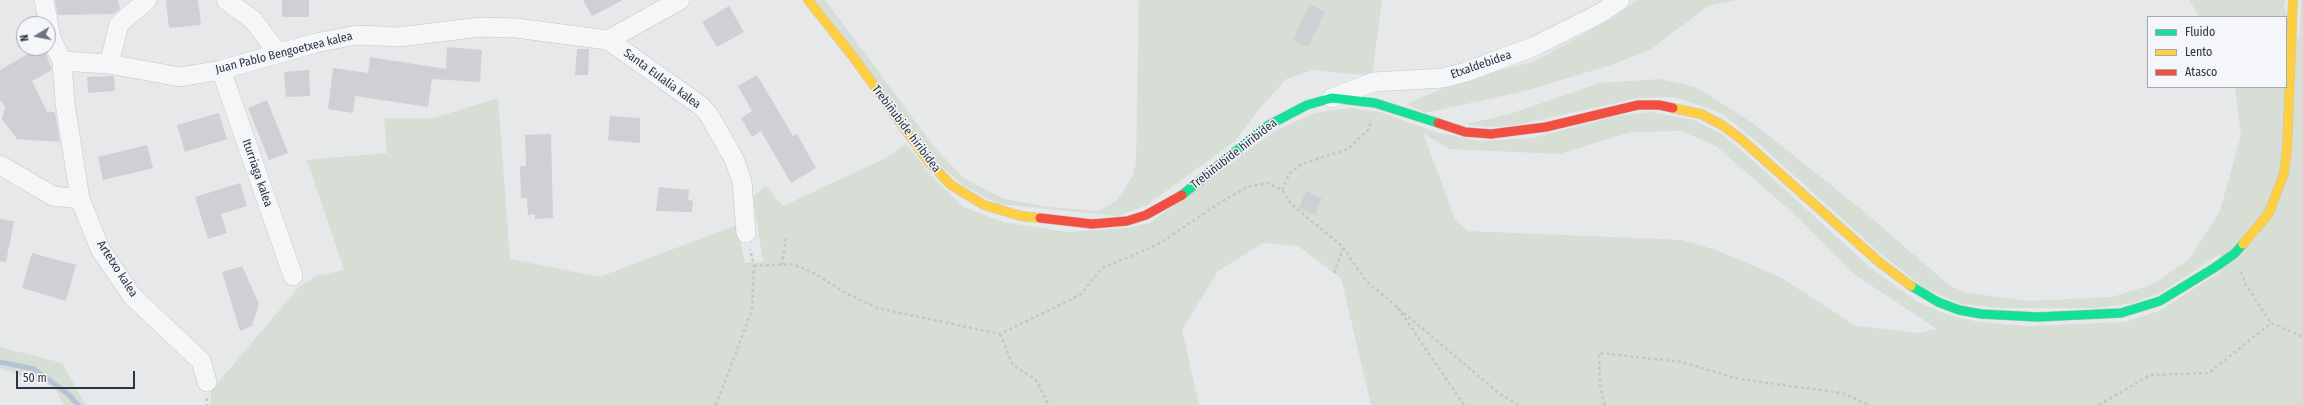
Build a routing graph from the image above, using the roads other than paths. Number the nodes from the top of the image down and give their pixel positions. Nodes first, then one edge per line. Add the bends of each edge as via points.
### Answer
1 (44, 0) edge
2 (147, 0) edge
3 (226, 0) edge
4 (680, 0) edge
5 (808, 0) edge
6 (1620, 0) edge
7 (2293, 0) edge
8 (608, 40) junction
9 (278, 53) junction
10 (62, 61) junction
11 (109, 64) junction
12 (220, 70) junction
13 (1332, 98) junction
14 (0, 165) edge
15 (80, 199) junction
16 (746, 233) dead end
17 (293, 276) dead end
18 (207, 382) dead end

1 - 10 street via 50,38
2 - 11 street via 119,24
3 - 9 street via 253,20
4 - 8 street
5 - 13 street, Trebiñubide hiribidea via 854,58 928,162 952,185 984,205 1021,216 1092,224 1127,221 1146,215 1180,196 1267,126 1307,105
6 - 13 street, Etxaldebidea via 1601,13 1535,46 1466,72 1443,78 1374,82
7 - 13 street via 2287,149 2284,173 2269,213 2254,234 2234,254 2160,301 2121,313 2038,317 1981,314 1959,310 1917,290 1879,262 1741,138 1701,114 1666,106 1638,106 1546,127 1491,134 1465,132 1375,103
8 - 9 street, Juan Pablo Bengoetxea kalea via 516,28 480,27 399,37 357,35
8 - 16 street, Santa Eulalia kalea via 710,115 734,159 742,181
9 - 12 street, Juan Pablo Bengoetxea kalea
10 - 11 street, Juan Pablo Bengoetxea kalea
10 - 15 street, Artetxo kalea via 65,103
11 - 12 street, Juan Pablo Bengoetxea kalea via 180,77
12 - 17 street, Iturriaga kalea
14 - 15 street via 53,196
15 - 18 street, Artetxo kalea via 100,249 132,296 201,361

